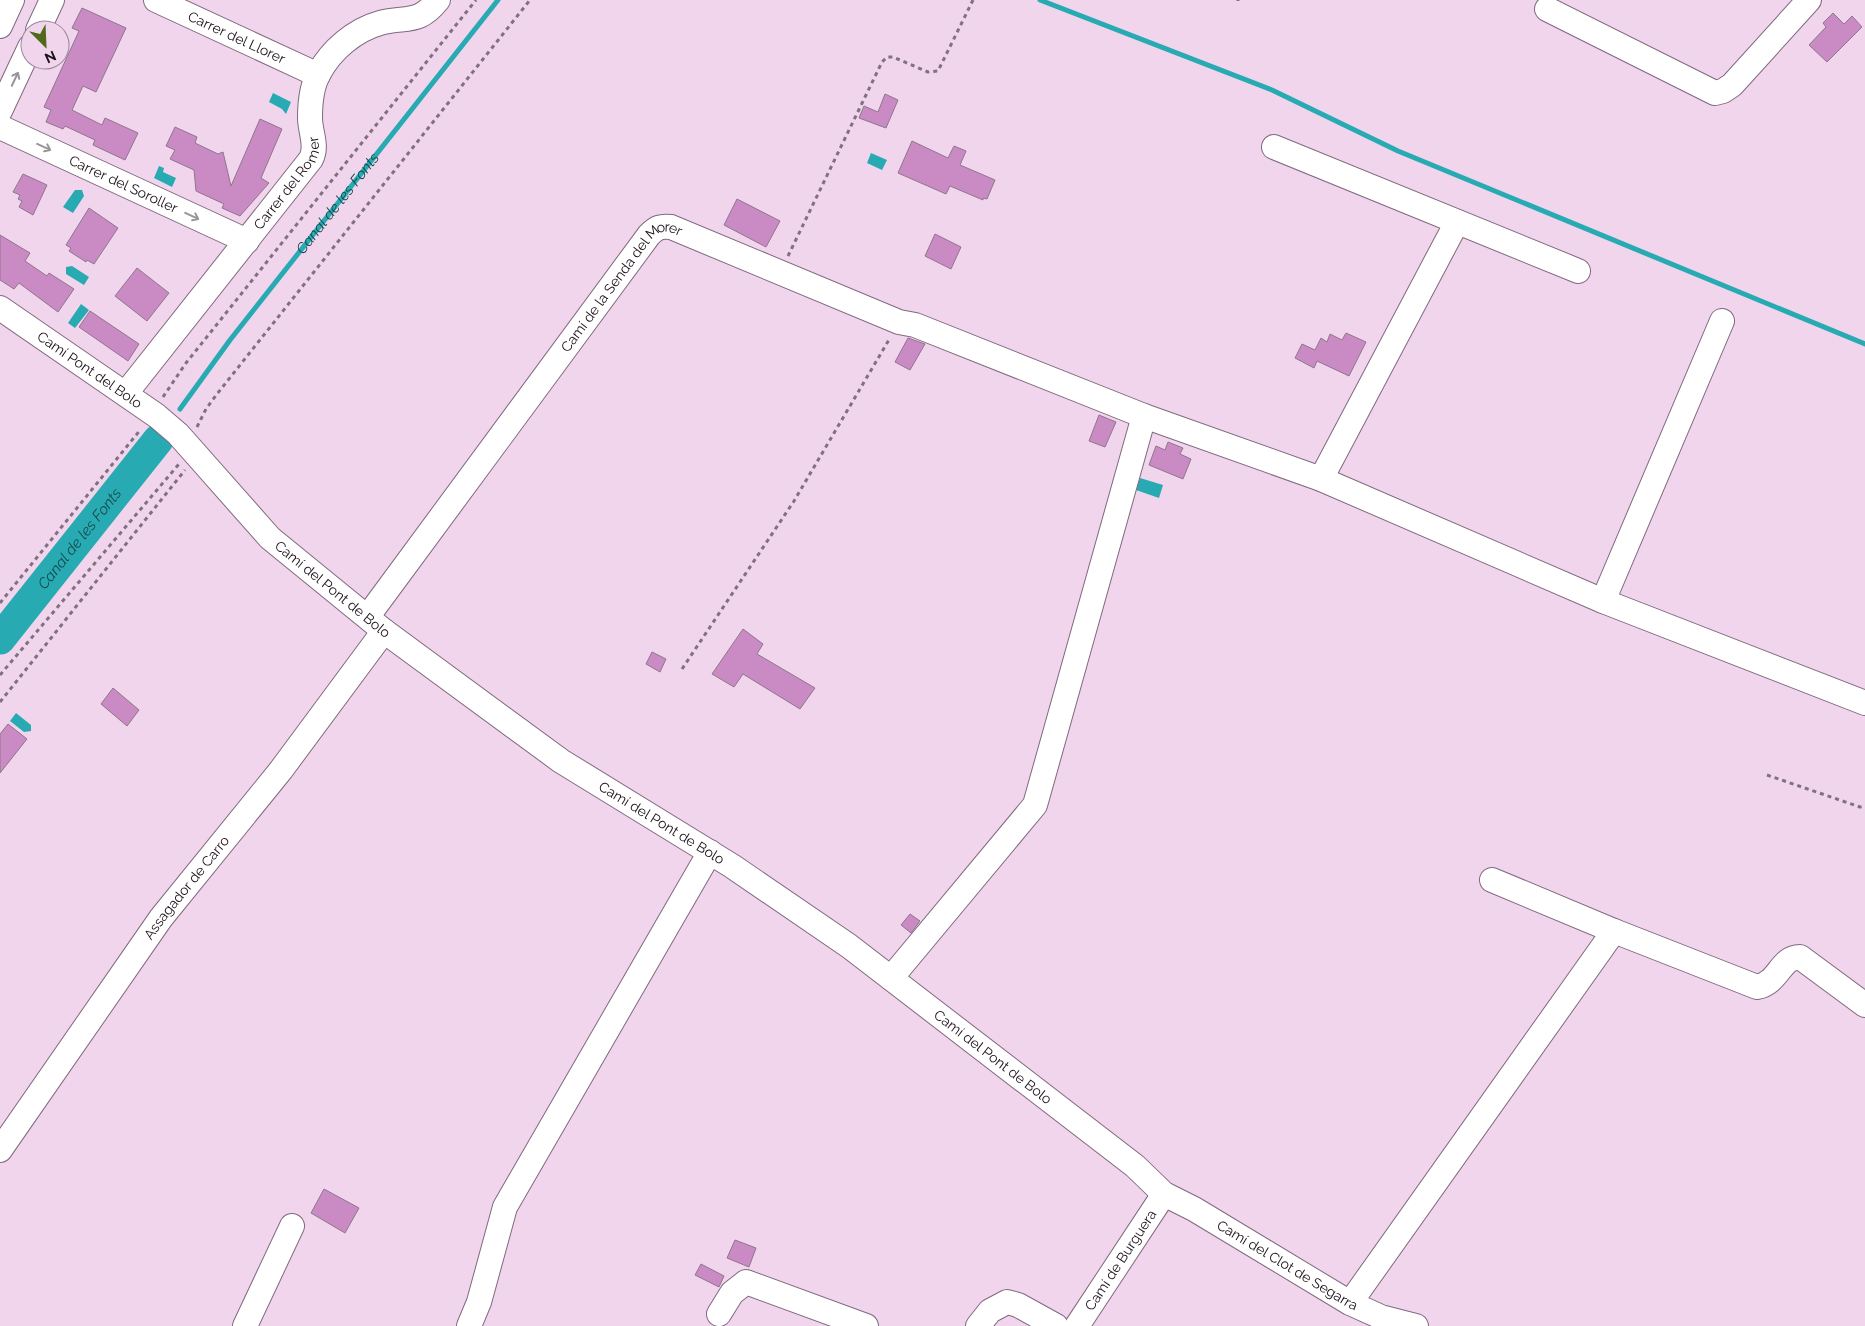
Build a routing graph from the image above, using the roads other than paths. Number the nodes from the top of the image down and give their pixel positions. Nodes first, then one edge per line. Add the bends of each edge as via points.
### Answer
1 (12, 0) edge
2 (52, 0) edge
3 (156, 0) edge
4 (438, 0) edge
5 (1809, 0) edge
6 (1547, 9) dead end
7 (43, 20) edge
8 (0, 26) edge
9 (20, 68) edge
10 (318, 74) junction
11 (0, 110) edge
12 (0, 127) edge
13 (1274, 147) dead end
14 (1456, 222) junction
15 (247, 241) junction
16 (1578, 271) dead end
17 (0, 308) edge
18 (1722, 321) dead end
19 (126, 393) junction
20 (1144, 416) junction
21 (178, 434) joint
22 (1321, 479) junction
23 (1603, 601) junction
24 (376, 623) junction
25 (1865, 703) edge
26 (710, 852) junction
27 (1492, 880) dead end
28 (1614, 931) junction
29 (891, 978) junction
30 (1865, 1005) edge
31 (0, 1150) edge
32 (1164, 1194) junction
33 (292, 1226) dead end
34 (1350, 1303) junction
35 (719, 1314) dead end
36 (245, 1326) edge
37 (469, 1326) edge
38 (866, 1326) edge
39 (978, 1326) edge
40 (1056, 1326) edge
41 (1076, 1326) edge
42 (1416, 1326) edge

1 - 8 street
2 - 7 street
3 - 10 street, Carrer del Llorer
4 - 10 street, Carrer del Romer via 422,16 378,24 356,34 334,51
5 - 6 street via 1732,85 1715,93
11 -> 9 street
10 - 15 street, Carrer del Romer via 310,118 315,152
12 -> 15 street, Carrer del Soroller
13 - 14 street
14 - 16 street
14 - 22 street
15 - 19 street, Carrer del Romer
17 - 19 street, Camí Pont del Bolo
18 - 23 street
19 - 21 street, Camí Pont del Bolo
20 - 22 street, Camí de la Senda del Morer
20 - 24 street, Camí de la Senda del Morer via 915,325 899,322 671,227 656,228
20 - 29 street via 1035,805
21 - 24 street, Camí del Pont de Bolo via 270,538
22 - 23 street, Camí de la Senda del Morer
23 - 25 street, Camí de la Senda del Morer
24 - 26 street, Camí del Pont de Bolo via 561,762
24 - 31 street, Assagador de Carro via 280,770 161,918
26 - 29 street, Camí del Pont de Bolo
26 - 37 street via 505,1207 479,1302
27 - 28 street
28 - 30 street via 1757,987 1772,980 1787,961 1800,956
28 - 34 street
29 - 32 street, Camí del Pont de Bolo via 1135,1166
32 - 34 street, Camí del Clot de Segarra
32 - 41 street, Camí de Burguera
33 - 36 street
34 - 42 street, Camí del Clot de Segarra via 1381,1317
35 - 38 street via 732,1293 746,1282
39 - 40 street via 990,1311 1007,1302

